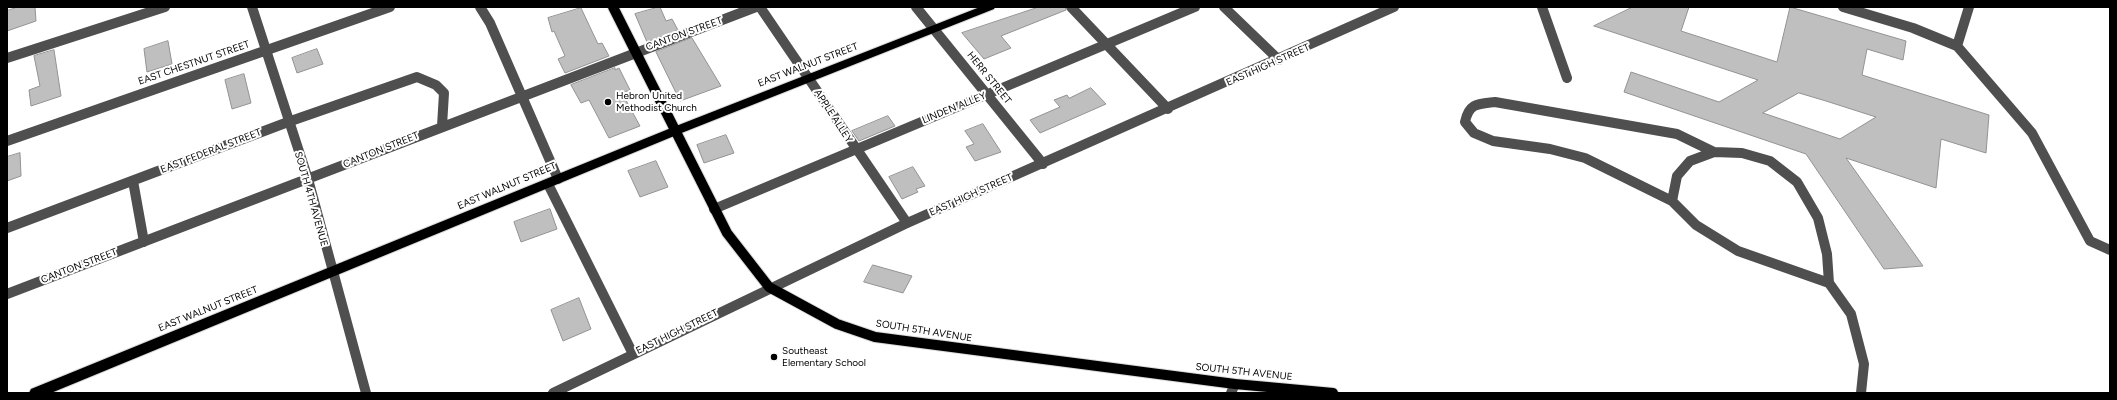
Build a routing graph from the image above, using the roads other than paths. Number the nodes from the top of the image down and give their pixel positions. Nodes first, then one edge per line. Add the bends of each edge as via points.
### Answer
1 (165, 7) edge
2 (252, 7) edge
3 (390, 7) edge
4 (480, 7) edge
5 (613, 7) edge
6 (756, 7) edge
7 (760, 7) edge
8 (916, 7) edge
9 (990, 7) edge
10 (1071, 7) edge
11 (1195, 7) edge
12 (1224, 7) edge
13 (1394, 7) edge
14 (1542, 7) edge
15 (1843, 7) edge
16 (1969, 7) edge
17 (935, 29) junction
18 (1107, 44) junction
19 (1957, 46) junction
20 (264, 50) junction
21 (635, 52) junction
22 (7, 58) edge
23 (1279, 60) junction
24 (809, 78) junction
25 (1567, 78) dead end
26 (988, 95) junction
27 (522, 96) junction
28 (1168, 109) junction
29 (288, 122) junction
30 (442, 126) junction
31 (675, 131) junction
32 (7, 141) edge
33 (855, 149) junction
34 (1714, 152) junction
35 (1043, 164) junction
36 (308, 180) junction
37 (134, 181) junction
38 (553, 181) junction
39 (1672, 201) junction
40 (714, 209) junction
41 (907, 223) junction
42 (7, 228) edge
43 (144, 242) junction
44 (2110, 250) edge
45 (332, 273) junction
46 (1829, 283) junction
47 (770, 287) junction
48 (7, 294) edge
49 (633, 354) junction
50 (1233, 389) edge
51 (36, 393) edge
52 (366, 393) edge
53 (552, 393) edge
54 (1333, 393) edge
55 (1861, 393) edge

1 - 22 street
2 - 20 street, SOUTH 4TH AVENUE
3 - 20 street, EAST CHESTNUT STREET
4 - 27 street via 490,23
5 - 21 main road, SOUTH 5TH AVENUE
6 - 21 street, CANTON STREET
7 - 24 street, APPLE ALLEY
8 - 17 street, HERR STREET
9 - 17 highway, EAST WALNUT STREET
10 - 18 street
11 - 18 street, LINDEN ALLEY
12 - 23 street
13 - 23 street, EAST HIGH STREET
14 - 25 street
15 - 19 street via 1913,28
16 - 19 street
17 - 24 highway, EAST WALNUT STREET
17 - 26 street, HERR STREET
18 - 26 street, LINDEN ALLEY
18 - 28 street
19 - 44 street via 2032,133 2090,241
20 - 29 street, SOUTH 4TH AVENUE
20 - 32 street, EAST CHESTNUT STREET
21 - 27 street, CANTON STREET
21 - 31 main road, SOUTH 5TH AVENUE
23 - 28 street, EAST HIGH STREET
24 - 31 highway, EAST WALNUT STREET
24 - 33 street, APPLE ALLEY
26 - 33 street, LINDEN ALLEY
26 - 35 street, HERR STREET
27 - 30 street, CANTON STREET
27 - 38 street
28 - 35 street, EAST HIGH STREET
29 - 30 street, EAST FEDERAL STREET via 417,77 436,85 444,93
29 - 36 street, SOUTH 4TH AVENUE
29 - 37 street, EAST FEDERAL STREET
30 - 36 street, CANTON STREET
31 - 38 highway, EAST WALNUT STREET
31 - 40 main road, SOUTH 5TH AVENUE
33 - 40 street, LINDEN ALLEY
33 - 41 street, APPLE ALLEY
34 - 39 street via 1690,161 1677,176
34 - 39 street via 1677,134 1495,102 1476,104 1466,112 1465,122 1474,133 1493,140 1550,149 1585,158
34 - 46 street via 1742,152 1770,161 1797,182 1818,218 1827,254
35 - 41 street, EAST HIGH STREET
36 - 43 street, CANTON STREET
36 - 45 street, SOUTH 4TH AVENUE
37 - 42 street, EAST FEDERAL STREET
37 - 43 street
38 - 45 highway, EAST WALNUT STREET
38 - 49 street
39 - 46 street via 1696,224 1738,250
40 - 47 main road, SOUTH 5TH AVENUE via 727,233
41 - 47 street, EAST HIGH STREET
43 - 48 street, CANTON STREET
45 - 51 highway, EAST WALNUT STREET
45 - 52 street, SOUTH 4TH AVENUE
46 - 55 street via 1851,314 1864,364
47 - 49 street, EAST HIGH STREET
47 - 50 main road, SOUTH 5TH AVENUE via 837,324 875,337
49 - 53 street, EAST HIGH STREET
50 - 54 main road, SOUTH 5TH AVENUE

